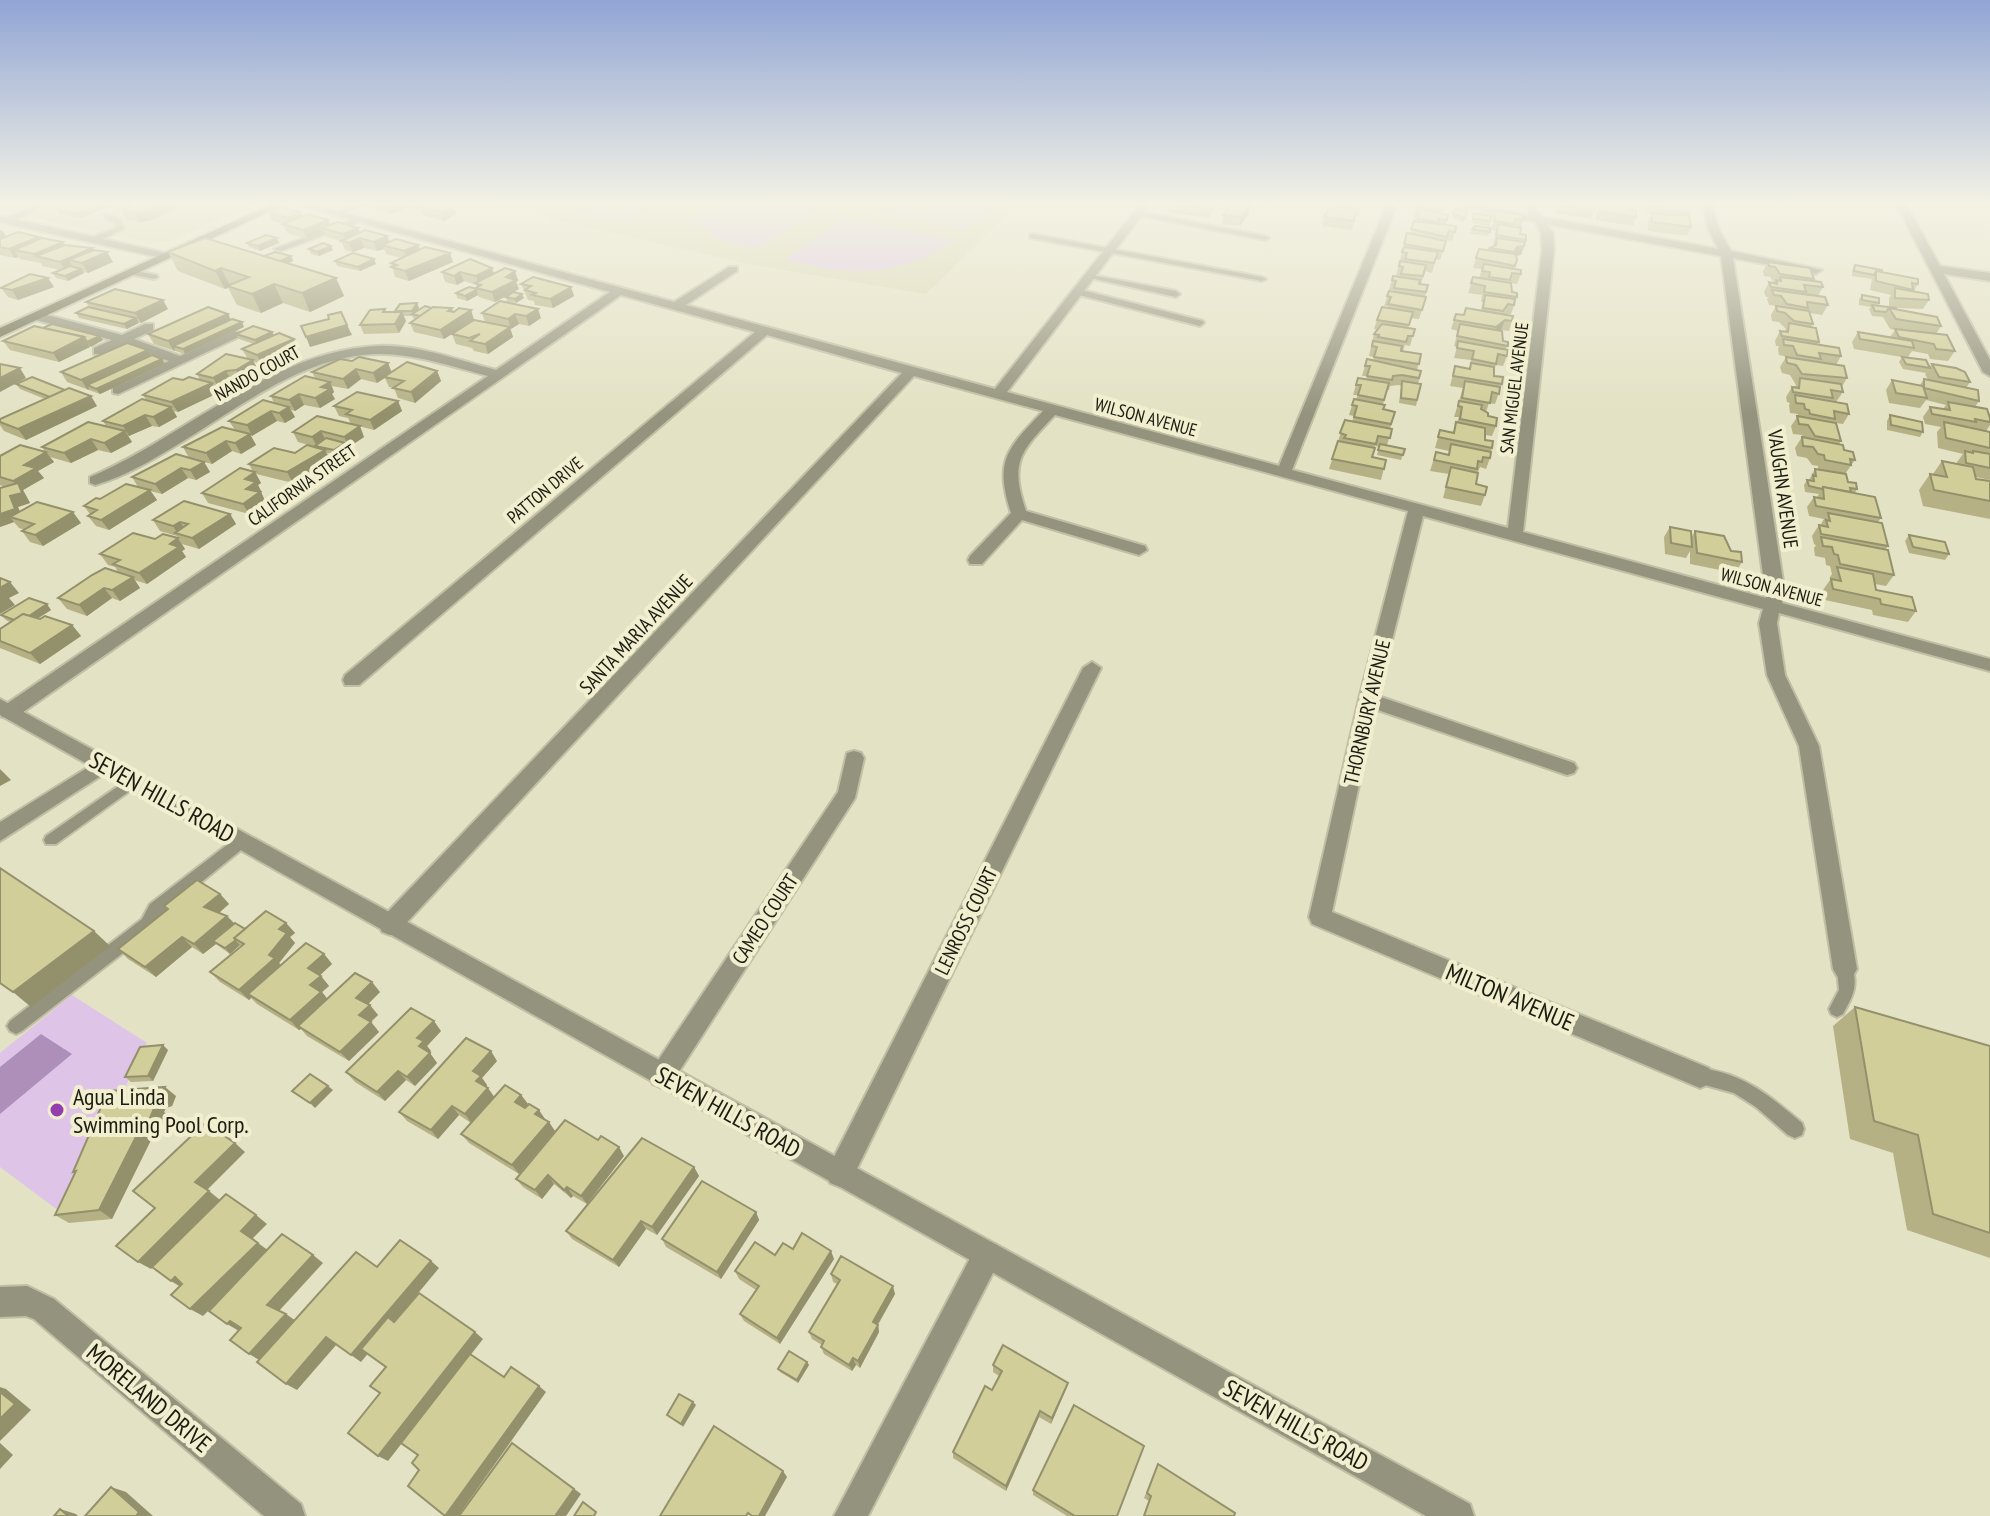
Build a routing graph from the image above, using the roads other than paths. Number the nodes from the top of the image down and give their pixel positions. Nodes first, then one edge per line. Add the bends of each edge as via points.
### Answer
1 (129, 273) edge
2 (134, 273) edge
3 (549, 273) edge
4 (727, 273) edge
5 (1092, 273) edge
6 (1227, 273) edge
7 (1364, 273) edge
8 (1545, 273) edge
9 (1729, 273) edge
10 (1937, 273) edge
11 (1961, 273) edge
12 (1090, 276) junction
13 (154, 277) dead end
14 (1990, 277) edge
15 (1262, 279) dead end
16 (618, 292) junction
17 (1078, 292) junction
18 (1176, 294) dead end
19 (675, 307) junction
20 (36, 316) junction
21 (1200, 323) dead end
22 (149, 327) dead end
23 (764, 331) junction
24 (0, 333) edge
25 (239, 334) edge
26 (122, 340) junction
27 (99, 351) edge
28 (180, 361) junction
29 (911, 371) junction
30 (1990, 372) edge
31 (498, 374) junction
32 (118, 390) dead end
33 (998, 394) junction
34 (1051, 411) junction
35 (1284, 471) junction
36 (95, 480) dead end
37 (1417, 508) junction
38 (1019, 514) junction
39 (1515, 535) junction
40 (1139, 550) dead end
41 (976, 560) dead end
42 (1774, 606) junction
43 (1990, 665) edge
44 (1092, 668) dead end
45 (352, 680) dead end
46 (1368, 699) junction
47 (5, 709) edge
48 (854, 758) dead end
49 (103, 765) junction
50 (1567, 768) dead end
51 (133, 781) junction
52 (0, 833) edge
53 (51, 840) dead end
54 (241, 842) junction
55 (1320, 917) joint
56 (390, 925) junction
57 (1845, 969) joint
58 (1837, 1009) dead end
59 (16, 1026) dead end
60 (662, 1076) junction
61 (1700, 1076) joint
62 (1795, 1129) dead end
63 (840, 1174) junction
64 (987, 1255) junction
65 (0, 1302) edge
66 (284, 1514) edge
67 (850, 1516) edge
68 (1458, 1516) edge

1 - 20 main road
2 - 13 lane
3 - 16 street, WILSON AVENUE
4 - 19 street
5 - 12 street
6 - 15 lane
7 - 35 street
8 - 39 street, SAN MIGUEL AVENUE
9 - 42 street, VAUGHN AVENUE
10 - 30 street
11 - 14 street
12 - 17 street
12 - 18 lane
16 - 19 street, WILSON AVENUE
16 - 31 street, CALIFORNIA STREET
17 - 21 lane
17 - 33 street
19 - 23 street, WILSON AVENUE
20 - 24 main road
20 - 26 street
22 - 26 street
23 - 29 street, WILSON AVENUE
23 - 45 street, PATTON DRIVE
25 - 28 street
26 - 27 street
26 - 28 street
28 - 32 street
29 - 33 street, WILSON AVENUE
29 - 56 street, SANTA MARIA AVENUE
31 - 36 street, NANDO COURT via 393,351 334,357 292,372 131,466
31 - 47 street, CALIFORNIA STREET
33 - 34 street, WILSON AVENUE
34 - 35 street, WILSON AVENUE
34 - 38 street via 1011,457 1007,472
35 - 37 street, WILSON AVENUE
37 - 39 street, WILSON AVENUE
37 - 46 street, THORNBURY AVENUE
38 - 40 street
38 - 41 street
39 - 42 street, WILSON AVENUE
42 - 43 street, WILSON AVENUE
42 - 57 street, VAUGHN AVENUE via 1768,623 1776,675 1809,746
44 - 63 street, LENROSS COURT
46 - 50 street
46 - 55 street, THORNBURY AVENUE
47 - 49 street, SEVEN HILLS ROAD
48 - 60 street, CAMEO COURT via 848,793
49 - 51 street, SEVEN HILLS ROAD
49 - 52 street
51 - 53 lane
51 - 54 street, SEVEN HILLS ROAD
54 - 56 street, SEVEN HILLS ROAD
54 - 59 lane via 156,909 148,924
55 - 61 street, MILTON AVENUE
56 - 60 street, SEVEN HILLS ROAD
57 - 58 lane via 1847,991
60 - 63 street, SEVEN HILLS ROAD
61 - 62 lane via 1723,1077 1743,1086
63 - 64 street, SEVEN HILLS ROAD
64 - 67 street
64 - 68 street, SEVEN HILLS ROAD
65 - 66 street, MORELAND DRIVE via 27,1301 44,1309

